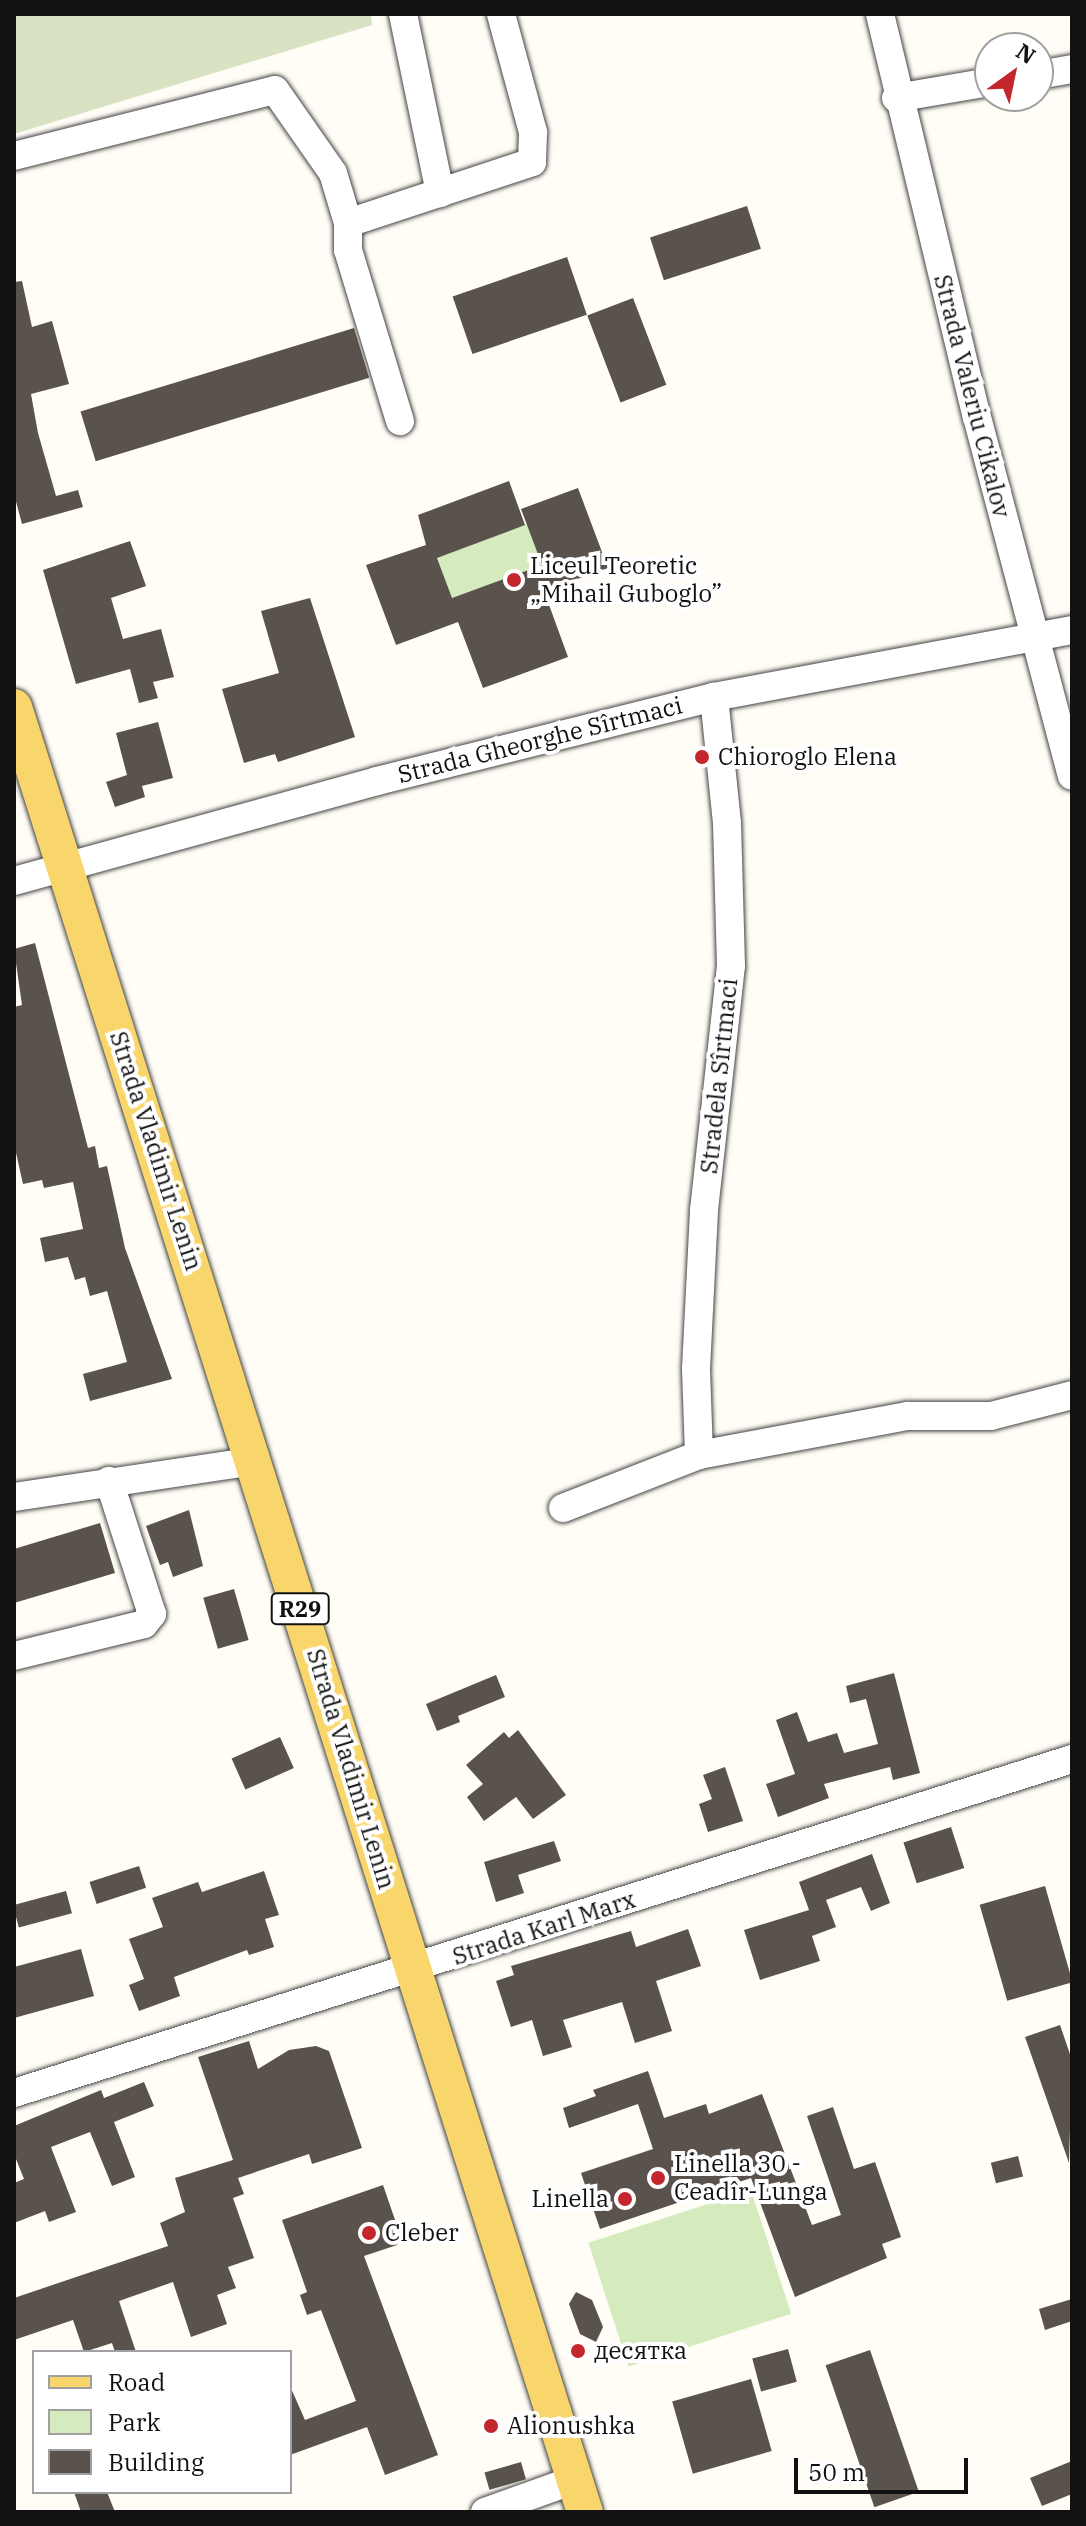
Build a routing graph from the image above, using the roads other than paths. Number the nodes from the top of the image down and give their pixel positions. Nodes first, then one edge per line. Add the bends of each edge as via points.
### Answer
1 (403, 14) edge
2 (501, 14) edge
3 (880, 14) edge
4 (974, 85) edge
5 (896, 98) junction
6 (14, 156) edge
7 (440, 193) junction
8 (348, 223) junction
9 (400, 421) dead end
10 (1072, 630) edge
11 (1036, 639) junction
12 (714, 697) junction
13 (14, 707) edge
14 (1072, 776) edge
15 (66, 868) junction
16 (14, 881) edge
17 (1072, 1395) edge
18 (699, 1455) junction
19 (254, 1461) junction
20 (109, 1481) junction
21 (14, 1497) edge
22 (563, 1508) dead end
23 (14, 1656) edge
24 (1072, 1759) edge
25 (413, 1970) junction
26 (14, 2093) edge
27 (579, 2496) edge
28 (485, 2512) edge

1 - 7 street
2 - 7 street via 533,132 532,162
3 - 5 street, Strada Valeriu Cikalov
4 - 5 street
5 - 11 street, Strada Valeriu Cikalov
6 - 8 street via 275,90 333,173
7 - 8 street
8 - 9 street via 348,250
10 - 11 street, Strada Gheorghe Sîrtmaci
11 - 12 street, Strada Gheorghe Sîrtmaci via 924,654
11 - 14 street, Strada Valeriu Cikalov
12 - 15 street, Strada Gheorghe Sîrtmaci via 377,781
12 - 18 street, Stradela Sîrtmaci via 727,823 731,966 704,1210 696,1369
13 - 15 main road, Strada Vladimir Lenin / R29
15 - 16 street, Strada Gheorghe Sîrtmaci
15 - 19 main road, Strada Vladimir Lenin / R29
17 - 18 street via 991,1416 908,1416
18 - 22 street
19 - 20 street
19 - 25 main road, Strada Vladimir Lenin / R29
20 - 21 street
20 - 23 street via 152,1614 144,1624
24 - 25 street, Strada Karl Marx
25 - 26 street, Strada Karl Marx
25 - 27 main road, Strada Vladimir Lenin / R29
27 - 28 street

